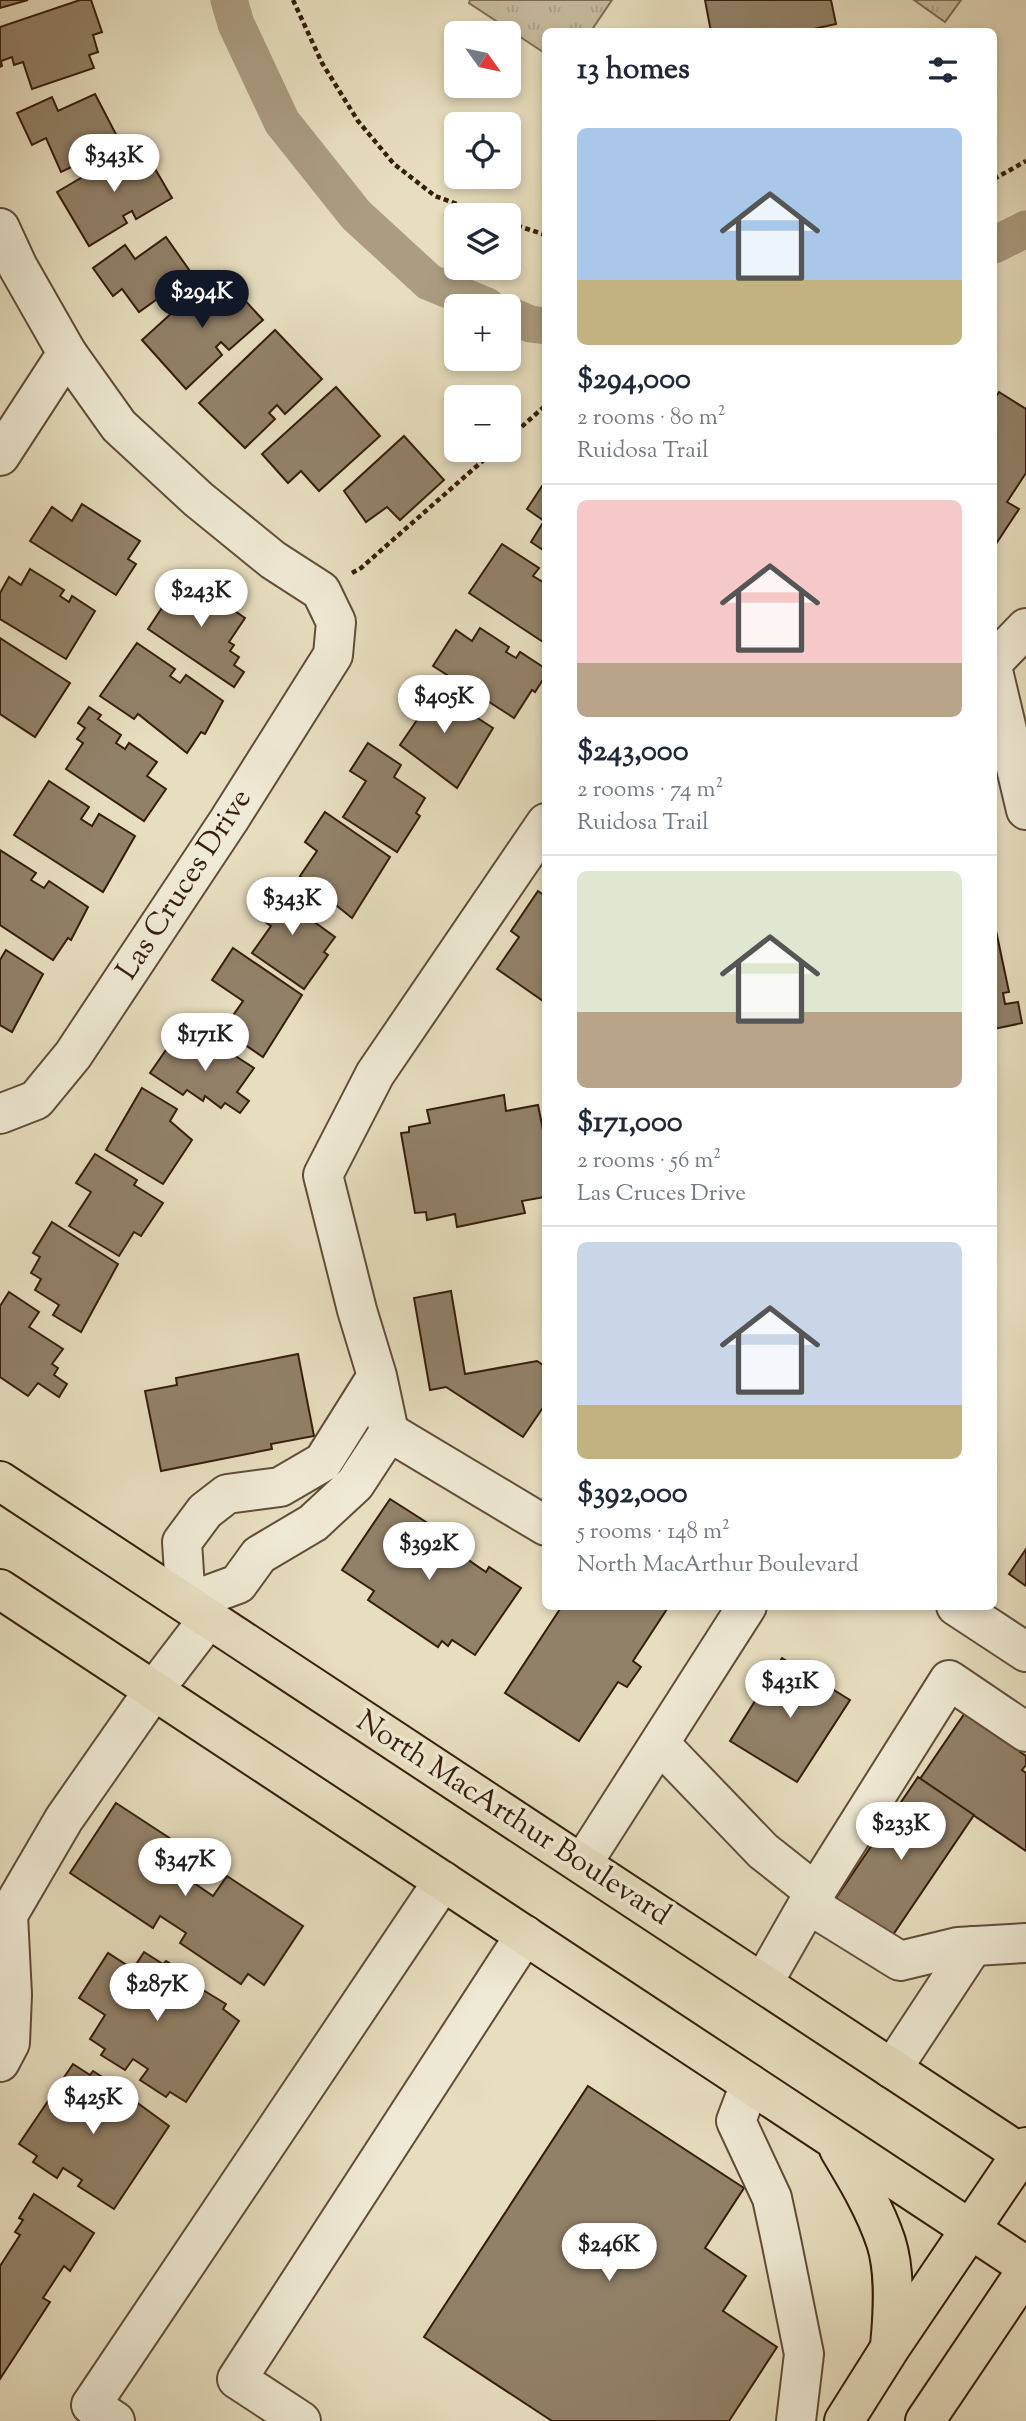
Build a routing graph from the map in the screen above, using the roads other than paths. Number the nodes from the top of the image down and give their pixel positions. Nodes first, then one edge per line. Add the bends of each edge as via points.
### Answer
1 (0, 228) edge
2 (67, 353) junction
3 (0, 456) edge
4 (1026, 628) edge
5 (997, 658) edge
6 (997, 688) edge
7 (1026, 810) edge
8 (542, 829) edge
9 (0, 1114) edge
10 (377, 1376) junction
11 (389, 1432) junction
12 (0, 1481) edge
13 (542, 1524) edge
14 (0, 1589) edge
15 (744, 1610) edge
16 (962, 1610) edge
17 (197, 1611) junction
18 (1026, 1652) edge
19 (154, 1690) junction
20 (1026, 1732) edge
21 (660, 1744) junction
22 (582, 1864) junction
23 (443, 1881) junction
24 (812, 1898) junction
25 (525, 1935) junction
26 (1026, 1943) edge
27 (973, 1946) junction
28 (763, 1983) junction
29 (0, 2062) edge
30 (892, 2069) junction
31 (750, 2084) junction
32 (835, 2141) junction
33 (1024, 2153) edge
34 (970, 2230) junction
35 (1026, 2266) edge
36 (1026, 2271) edge
37 (890, 2348) junction
38 (115, 2421) edge
39 (300, 2421) edge
40 (796, 2421) edge
41 (844, 2421) edge
42 (925, 2421) edge

1 - 2 street
2 - 3 street
2 - 9 street, Las Cruces Drive via 119,426 198,499 273,560 321,591 336,622 333,655 73,1055 36,1100
4 - 5 street
6 - 7 street
8 - 10 street via 375,1074 323,1175
10 - 11 street
10 - 17 street via 323,1462 280,1487 227,1494 205,1511 182,1542
11 - 13 street
11 - 17 street via 355,1484 313,1522 259,1555 238,1584
12 - 17 main road, North MacArthur Boulevard
14 - 19 main road
15 - 21 street
16 - 18 street
17 - 19 street
17 - 22 main road, North MacArthur Boulevard
19 - 23 main road
19 - 29 street via 64,1819 8,1915 10,2043
20 - 24 street via 950,1680
21 - 22 street
21 - 24 street
22 - 28 main road, North MacArthur Boulevard
23 - 25 main road
23 - 38 street via 91,2405
24 - 27 street via 900,1961
24 - 28 street
25 - 31 main road
25 - 39 street via 237,2379
26 - 27 street
27 - 30 street
28 - 30 main road, North MacArthur Boulevard
30 - 33 main road, North MacArthur Boulevard
31 - 32 main road
31 - 40 street via 736,2121 772,2198 781,2239 804,2354
32 - 34 main road
32 - 37 main road via 865,2193 887,2245 894,2305
33 - 34 main road
34 - 35 main road
34 - 37 main road
36 - 42 main road
37 - 41 main road

